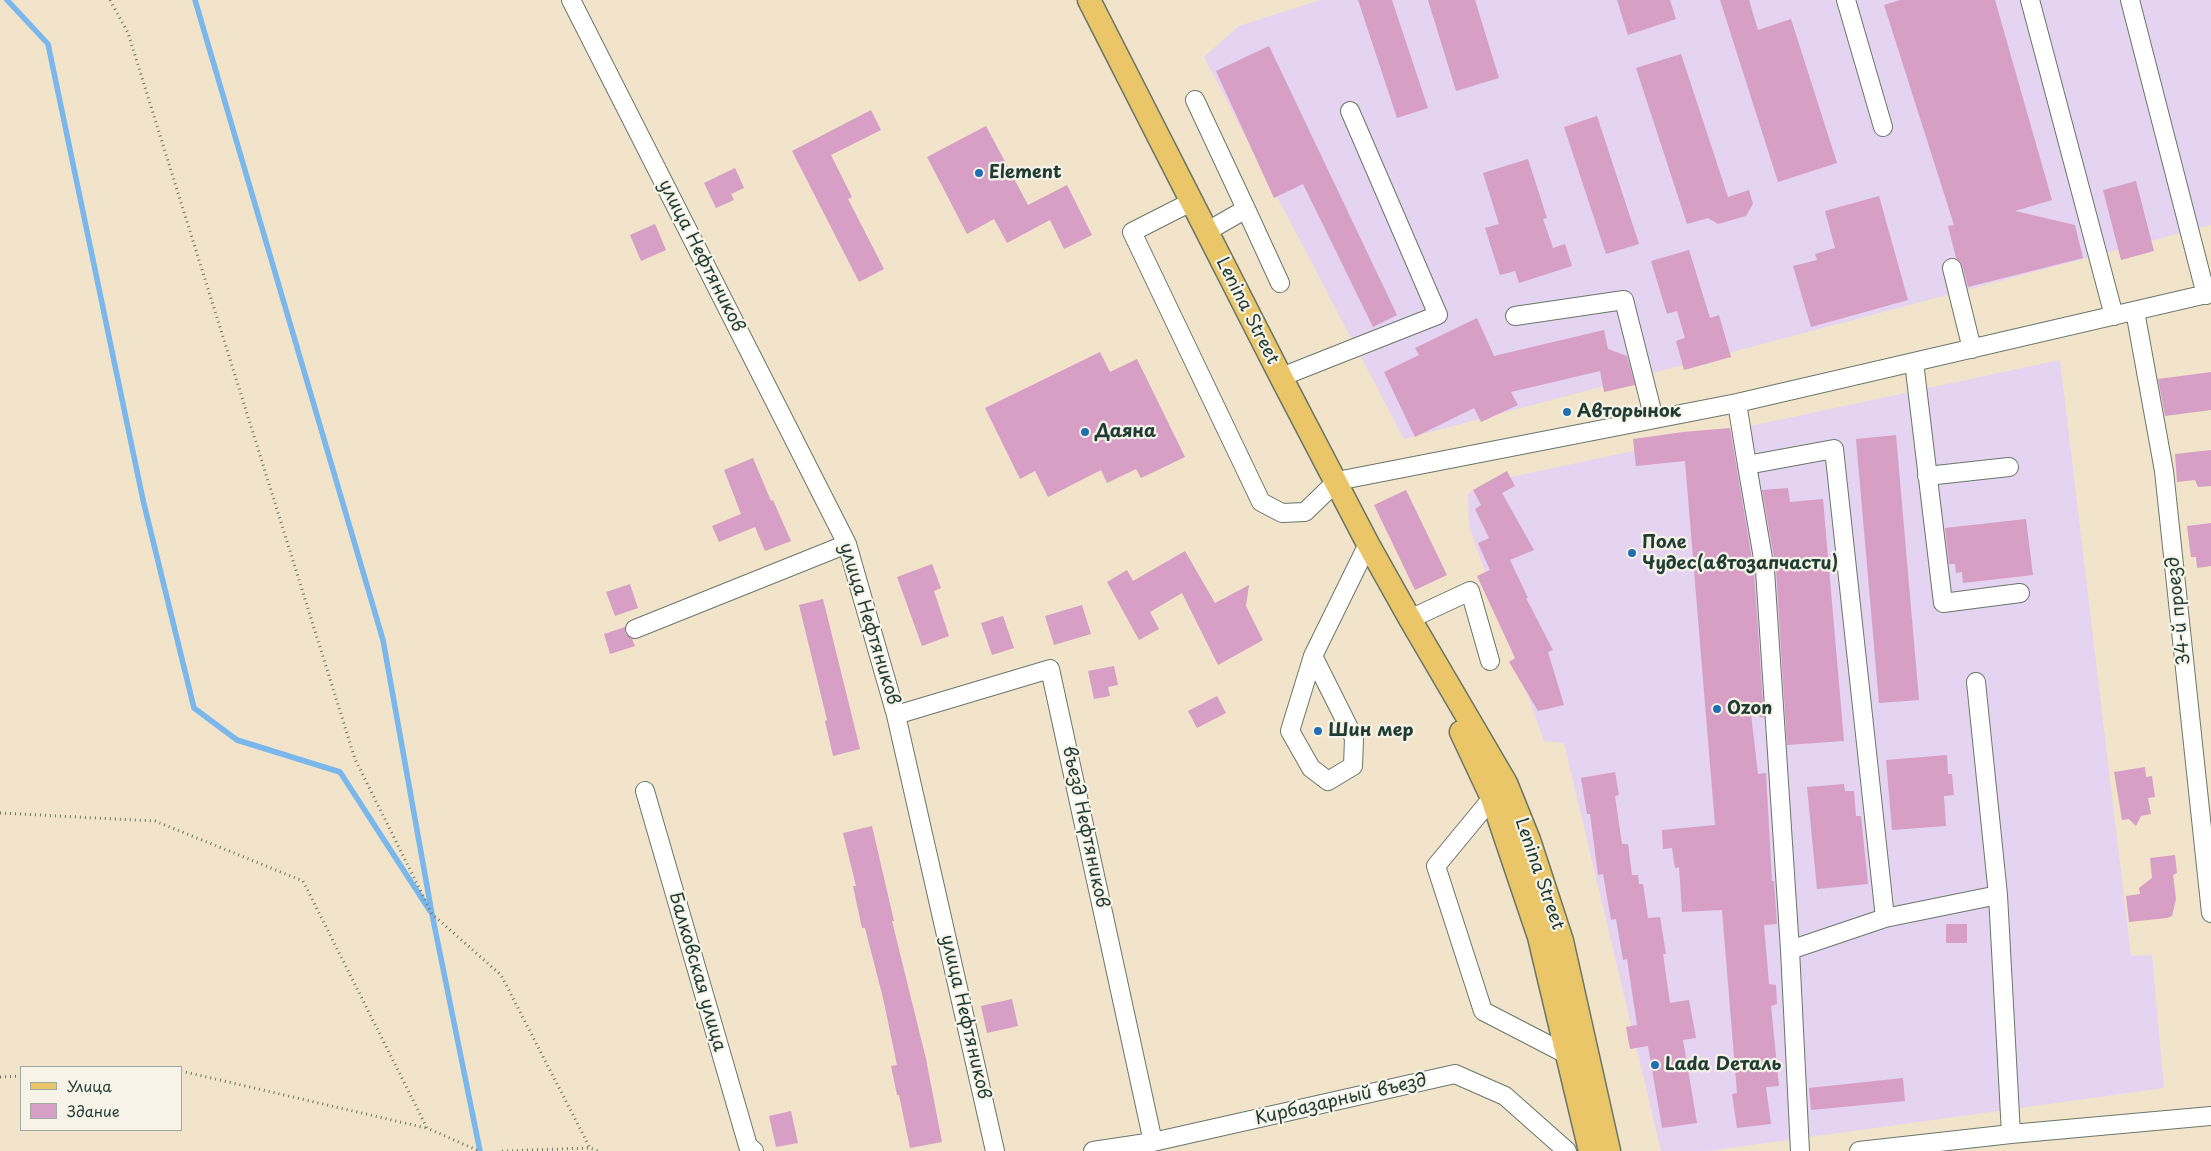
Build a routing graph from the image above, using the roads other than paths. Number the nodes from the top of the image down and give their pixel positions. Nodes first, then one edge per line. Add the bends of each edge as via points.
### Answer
1 (571, 0) edge
2 (1089, 0) edge
3 (1846, 0) edge
4 (2030, 0) edge
5 (2130, 0) edge
6 (1195, 100) dead end
7 (1350, 111) dead end
8 (1883, 127) dead end
9 (1191, 202) junction
10 (1246, 209) junction
11 (1206, 232) junction
12 (1952, 268) dead end
13 (1280, 284) dead end
14 (2209, 294) edge
15 (2135, 311) junction
16 (1515, 316) dead end
17 (2114, 316) junction
18 (1972, 349) junction
19 (1914, 362) junction
20 (1281, 377) junction
21 (1737, 403) junction
22 (1654, 419) junction
23 (1747, 464) junction
24 (2008, 467) dead end
25 (1927, 476) junction
26 (1337, 482) junction
27 (847, 544) junction
28 (1368, 544) junction
29 (2020, 593) dead end
30 (1410, 620) junction
31 (634, 629) dead end
32 (1313, 656) junction
33 (1490, 661) dead end
34 (1976, 682) dead end
35 (896, 715) junction
36 (645, 791) dead end
37 (1492, 798) junction
38 (1998, 895) junction
39 (2211, 913) edge
40 (1885, 918) junction
41 (1790, 950) junction
42 (1568, 1055) junction
43 (2211, 1116) edge
44 (2011, 1134) junction
45 (1153, 1142) junction
46 (1600, 1150) edge
47 (754, 1151) edge
48 (995, 1151) edge
49 (1093, 1151) edge
50 (1567, 1151) edge
51 (1800, 1151) edge
52 (1859, 1151) edge

1 - 27 street, улица Нефтяников
2 - 9 main road, Lenina Street
3 - 8 street
4 - 17 street
5 - 14 street
6 - 10 street
7 - 20 street via 1438,316
9 - 11 main road, Lenina Street
9 - 26 street via 1132,232 1261,502 1282,513 1305,512
10 - 11 street
10 - 13 street
11 - 20 main road, Lenina Street
12 - 18 street
14 - 15 street
15 - 17 street
15 - 39 street, 34-й проезд via 2164,471
16 - 22 street via 1624,300
17 - 18 street
18 - 19 street
19 - 21 street
19 - 25 street
20 - 26 main road, Lenina Street
21 - 22 street
21 - 23 street
22 - 26 street
23 - 40 street via 1834,450
23 - 41 street via 1765,570
24 - 25 street
25 - 29 street via 1943,603
26 - 28 main road, Lenina Street
27 - 31 street
27 - 35 street, улица Нефтяников
28 - 30 main road, Lenina Street
28 - 32 street
30 - 33 street via 1470,591
30 - 37 main road, Lenina Street
30 - 46 main road, Lenina Street via 1506,782 1529,840 1562,940
32 - 32 street via 1290,731 1311,768 1328,781 1353,766 1354,738
34 - 38 street
35 - 45 street, въезд Нефтяников via 1050,669
35 - 48 street, улица Нефтяников
36 - 47 street, Балковская улица via 748,1146
37 - 42 main road, Lenina Street via 1539,937
37 - 42 street via 1436,866 1483,1010
38 - 40 street
38 - 44 street
40 - 41 street
41 - 51 street
42 - 46 main road, Lenina Street
43 - 44 street
44 - 52 street
45 - 49 street, Кирбазарный въезд
45 - 50 street, Кирбазарный въезд via 1455,1074 1505,1096

